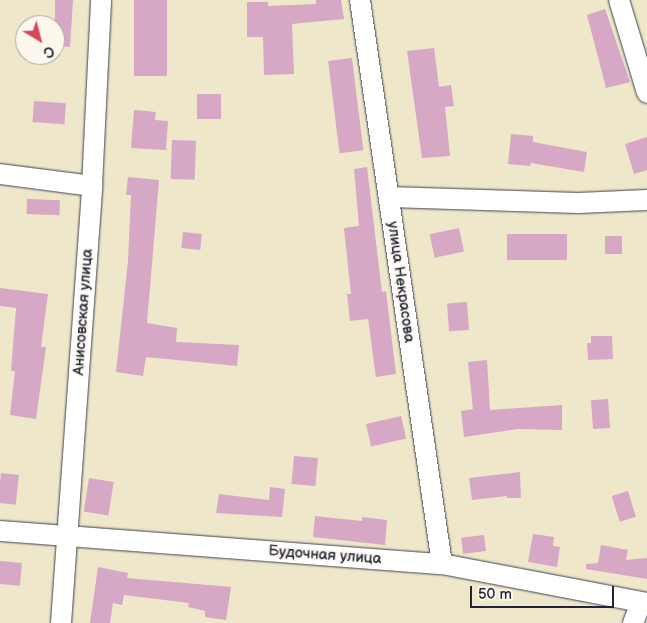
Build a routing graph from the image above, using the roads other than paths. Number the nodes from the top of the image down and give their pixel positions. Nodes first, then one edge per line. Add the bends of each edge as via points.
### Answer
1 (101, 0) edge
2 (360, 0) edge
3 (619, 0) edge
4 (647, 94) edge
5 (0, 174) edge
6 (92, 186) junction
7 (389, 197) junction
8 (647, 200) edge
9 (0, 531) edge
10 (66, 537) junction
11 (442, 564) junction
12 (644, 603) edge
13 (61, 623) edge
14 (633, 623) edge

1 - 6 street, Анисовская улица
2 - 7 street, улица Некрасова
3 - 4 street
5 - 6 street
6 - 10 street, Анисовская улица
7 - 8 street via 578,203
7 - 11 street, улица Некрасова
9 - 10 street, Будочная улица
10 - 11 street, Будочная улица
10 - 13 street, Анисовская улица
11 - 12 street, Будочная улица
12 - 14 street

